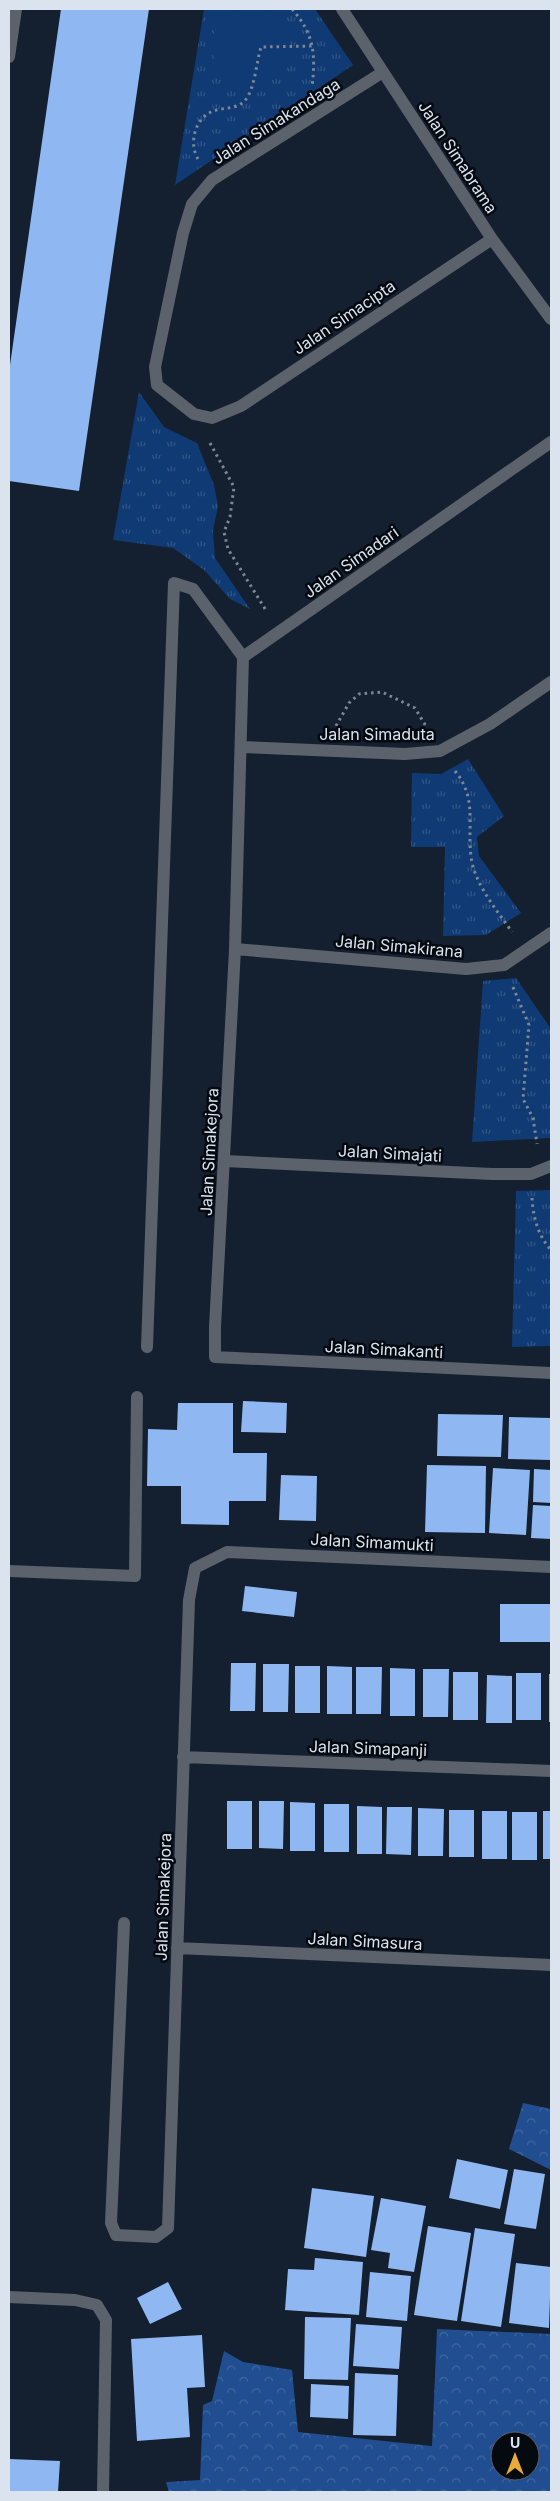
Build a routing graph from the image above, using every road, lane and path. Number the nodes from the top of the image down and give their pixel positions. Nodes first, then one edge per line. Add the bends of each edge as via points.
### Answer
1 (16, 9) edge
2 (292, 9) edge
3 (342, 9) edge
4 (313, 46) junction
5 (9, 57) edge
6 (384, 72) junction
7 (308, 120) junction
8 (212, 180) junction
9 (492, 239) junction
10 (551, 319) edge
11 (212, 418) junction
12 (551, 442) edge
13 (279, 631) junction
14 (243, 657) junction
15 (551, 682) edge
16 (242, 747) junction
17 (322, 751) junction
18 (440, 752) junction
19 (551, 933) edge
20 (235, 949) junction
21 (526, 952) junction
22 (504, 966) junction
23 (225, 1161) junction
24 (551, 1166) edge
25 (532, 1174) junction
26 (551, 1250) edge
27 (147, 1347) dead end
28 (215, 1357) joint
29 (551, 1373) edge
30 (137, 1397) dead end
31 (551, 1567) edge
32 (195, 1568) joint
33 (9, 1571) edge
34 (184, 1757) junction
35 (551, 1771) edge
36 (124, 1923) dead end
37 (177, 1948) junction
38 (551, 1965) edge
39 (9, 2297) edge
40 (103, 2492) edge

1 - 5 street
2 - 4 path via 306,25
3 - 6 street, Jalan Simabrama
4 - 7 path via 314,70
4 - 8 path via 261,47 248,96 237,106 210,112 198,124 193,141 196,156
6 - 7 street, Jalan Simakandaga
6 - 9 street, Jalan Simabrama
7 - 8 street, Jalan Simakandaga
8 - 11 street, Jalan Simakandaga via 192,204 183,233 155,367 157,385 194,414
9 - 10 street, Jalan Simabrama
9 - 11 street, Jalan Simacipta via 241,406
11 - 13 path via 208,438 234,486 230,517 224,532 228,549
12 - 13 street, Jalan Simadari
13 - 14 street, Jalan Simadari
14 - 16 street
14 - 27 street via 193,589 174,583
15 - 18 street, Jalan Simaduta via 490,724
16 - 17 street, Jalan Simaduta
16 - 20 street, Jalan Simakejora
17 - 18 street, Jalan Simaduta
17 - 18 path via 349,704 359,694 382,692 415,708
18 - 21 path via 462,778 471,806 470,841 474,868 484,892
19 - 21 street, Jalan Simakirana
20 - 22 street, Jalan Simakirana via 466,969
20 - 23 street, Jalan Simakejora
21 - 22 street, Jalan Simakirana
22 - 25 path via 529,1025 523,1098 533,1118 538,1142
23 - 25 street, Jalan Simajati
23 - 28 street, Jalan Simakejora
24 - 25 street, Jalan Simajati
25 - 26 path via 533,1210 542,1241
28 - 29 street, Jalan Simakanti
30 - 33 street via 135,1576
31 - 32 street, Jalan Simamukti via 227,1552
32 - 34 street, Jalan Simakejora via 189,1600
34 - 35 street, Jalan Simapanji
34 - 37 street, Jalan Simakejora
36 - 37 street, Jalan Simakejora via 111,2223 116,2235 156,2237 168,2228
37 - 38 street, Jalan Simasura
39 - 40 street via 75,2300 97,2305 106,2320

